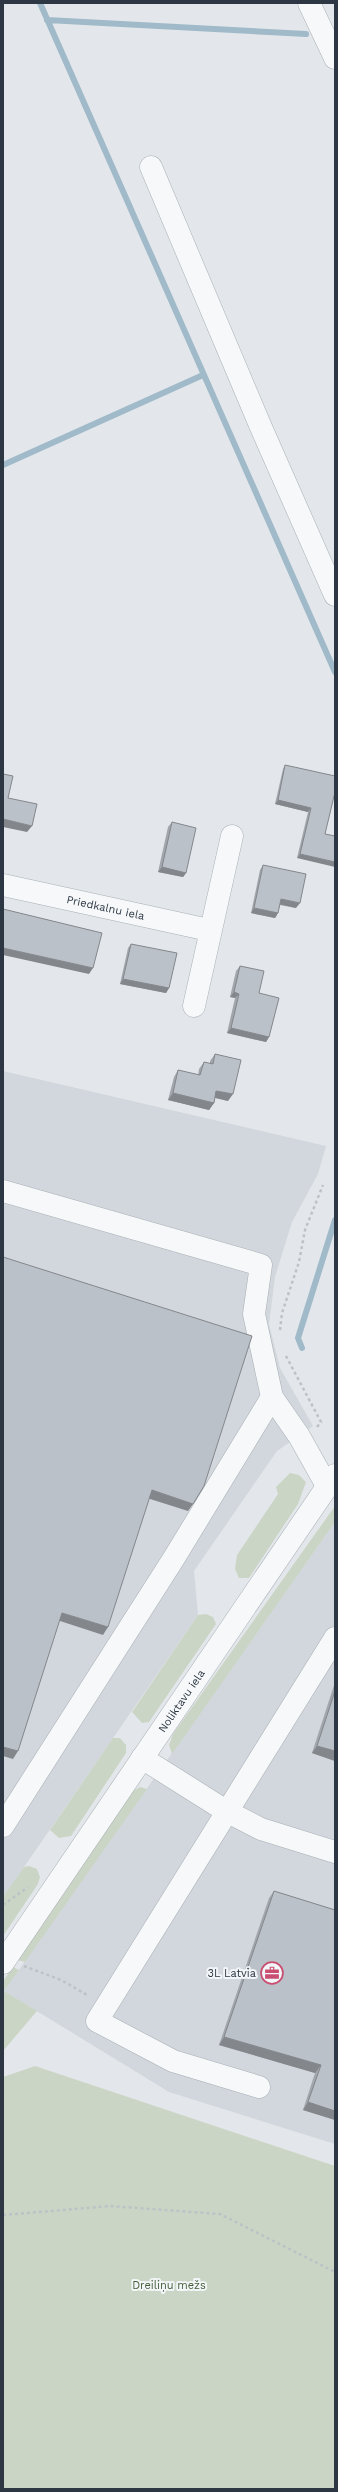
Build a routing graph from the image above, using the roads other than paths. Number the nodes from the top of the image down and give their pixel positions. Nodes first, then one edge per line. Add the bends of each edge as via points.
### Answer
1 (309, 3) edge
2 (335, 58) edge
3 (151, 167) dead end
4 (335, 595) edge
5 (232, 836) dead end
6 (3, 885) edge
7 (209, 930) junction
8 (194, 1006) dead end
9 (3, 1191) edge
10 (272, 1397) junction
11 (331, 1481) edge
12 (335, 1638) edge
13 (142, 1758) junction
14 (226, 1811) junction
15 (3, 1826) edge
16 (335, 1852) edge
17 (13, 1964) edge
18 (259, 2086) dead end

1 - 2 street
3 - 4 street
5 - 7 street
6 - 7 street, Priedkalnu iela
7 - 8 street
9 - 10 street via 260,1264 254,1314
10 - 11 street, Noliktavu iela
10 - 15 street via 174,1558
11 - 13 street, Noliktavu iela
12 - 14 street
13 - 14 street
13 - 17 street, Noliktavu iela
14 - 16 street via 261,1829
14 - 18 street via 97,2021 173,2061

